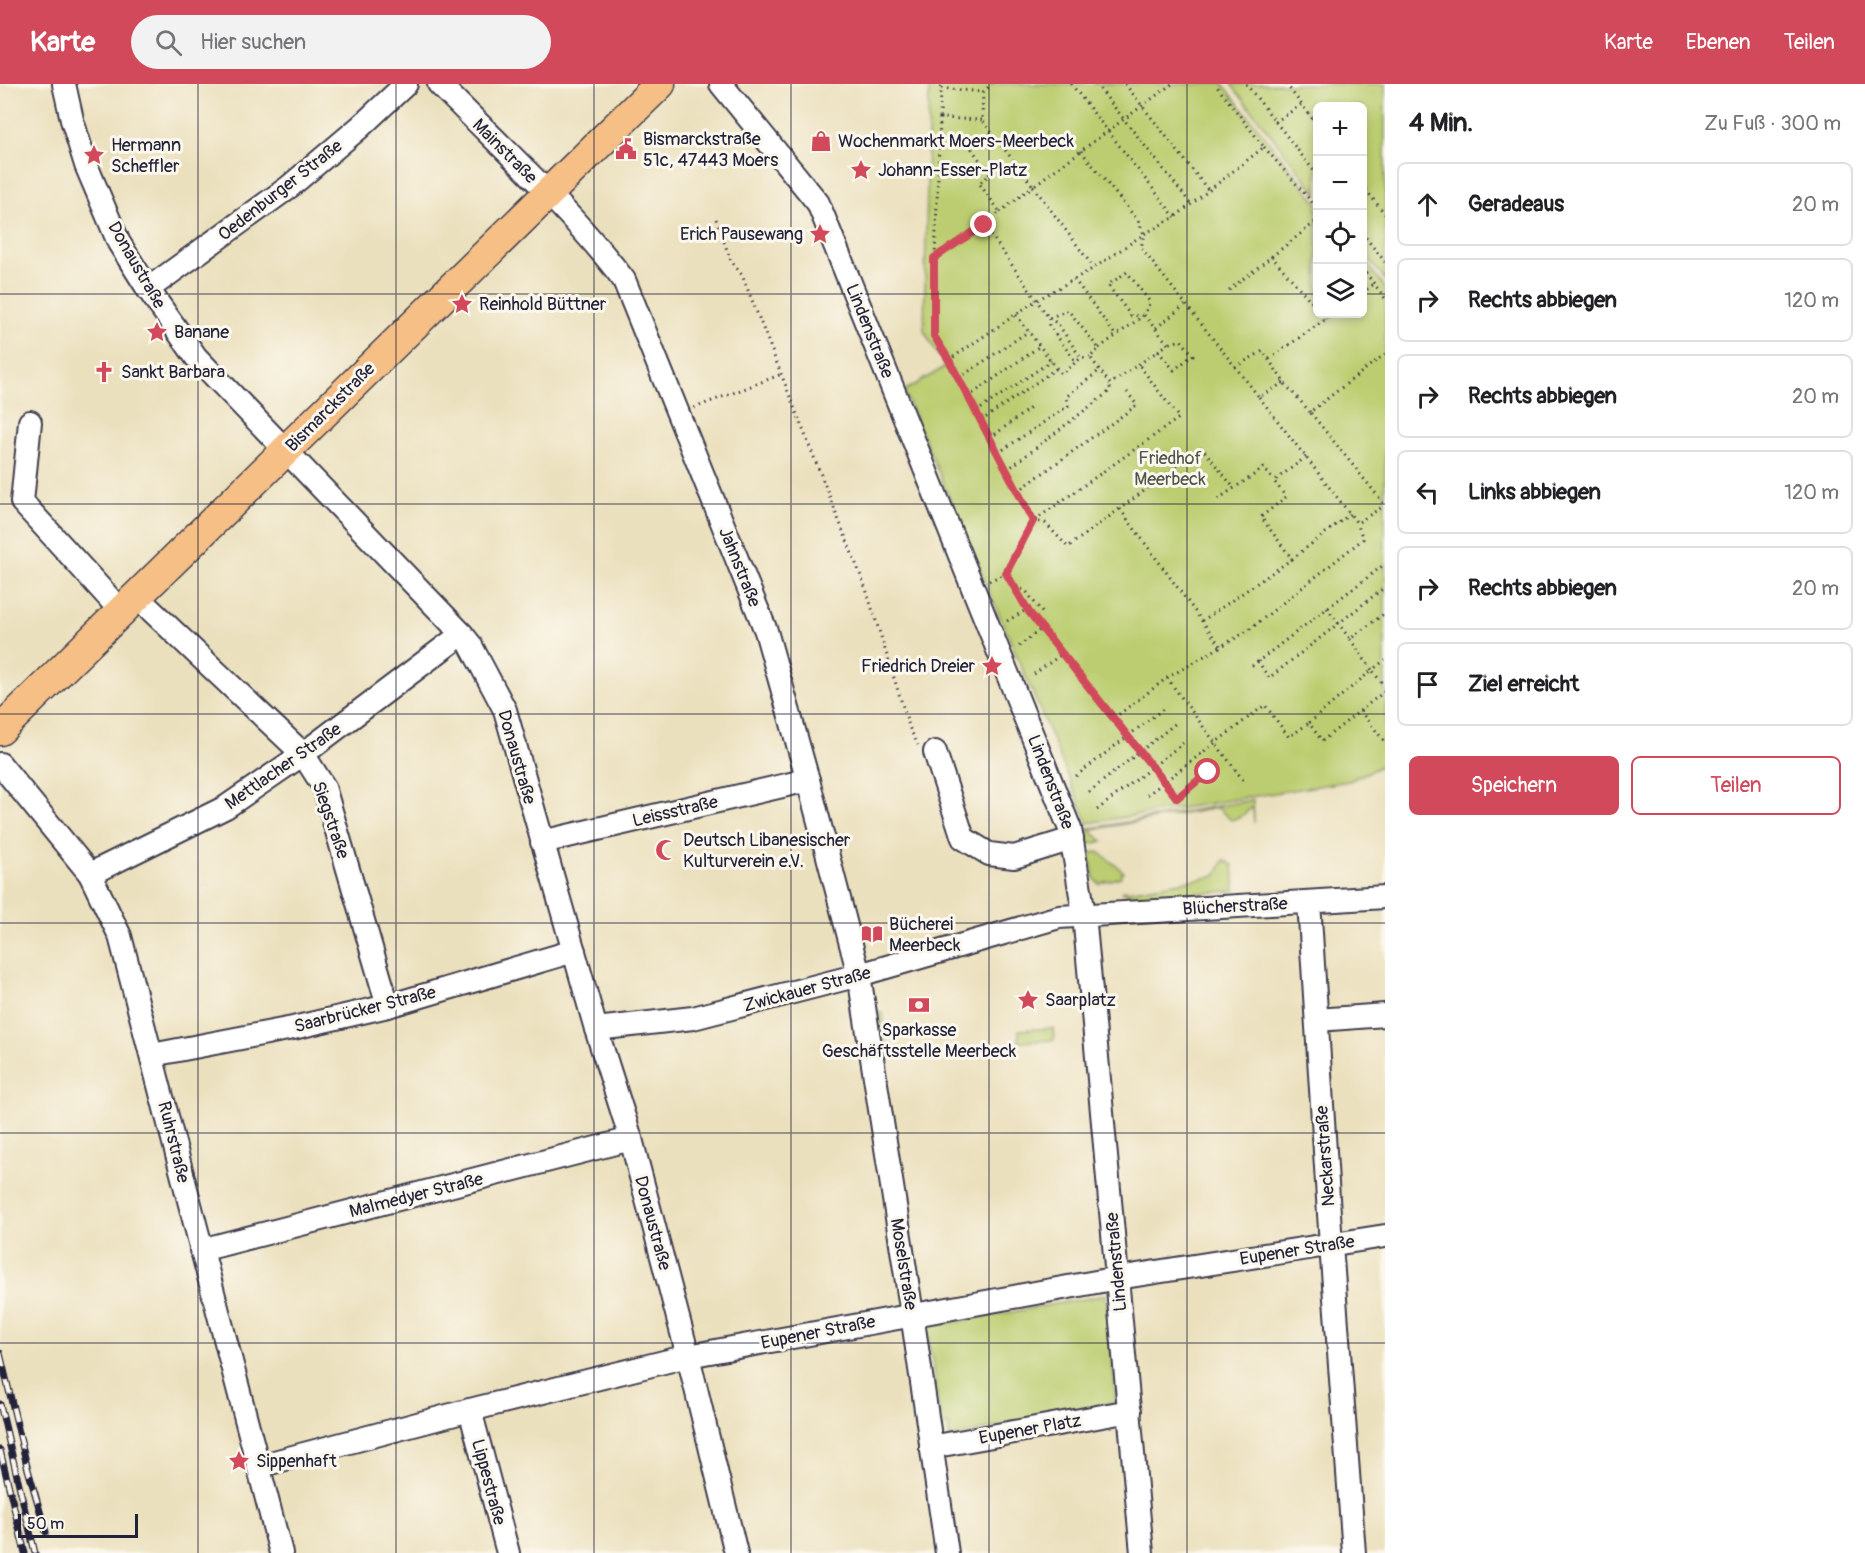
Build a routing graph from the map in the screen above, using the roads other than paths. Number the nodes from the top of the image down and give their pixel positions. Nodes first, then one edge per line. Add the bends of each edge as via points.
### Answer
1 (64, 84) edge
2 (406, 84) edge
3 (439, 84) edge
4 (660, 84) edge
5 (721, 84) edge
6 (546, 193) junction
7 (148, 289) junction
8 (30, 422) dead end
9 (287, 451) junction
10 (128, 603) junction
11 (462, 634) junction
12 (0, 730) edge
13 (935, 752) road end
14 (303, 754) junction
15 (0, 764) edge
16 (808, 780) junction
17 (1072, 840) junction
18 (542, 842) junction
19 (90, 874) junction
20 (1385, 897) edge
21 (1309, 902) junction
22 (1084, 914) junction
23 (574, 951) junction
24 (859, 975) junction
25 (388, 1006) junction
26 (1385, 1015) edge
27 (1317, 1020) junction
28 (596, 1029) junction
29 (152, 1055) junction
30 (631, 1140) junction
31 (1385, 1236) edge
32 (1331, 1245) junction
33 (201, 1250) junction
34 (1118, 1278) junction
35 (912, 1314) junction
36 (688, 1356) junction
37 (470, 1410) junction
38 (1130, 1411) junction
39 (931, 1447) junction
40 (259, 1466) junction
41 (281, 1553) edge
42 (507, 1553) edge
43 (736, 1553) edge
44 (947, 1553) edge
45 (1142, 1553) edge
46 (1354, 1553) edge

1 - 7 street, Donaustraße via 86,165 119,243
2 - 7 street, Oedenburger Straße via 289,187
3 - 6 street, Mainstraße
4 - 6 main road, Bismarckstraße
5 - 17 street, Lindenstraße via 818,203
6 - 9 main road, Bismarckstraße
6 - 16 street, Jahnstraße via 624,280 766,631
7 - 9 street, Donaustraße via 196,357
8 - 10 street, Siegstraße via 22,502
9 - 10 main road, Bismarckstraße
9 - 11 street, Donaustraße
10 - 12 main road, Bismarckstraße
10 - 14 street, Siegstraße
11 - 14 street, Mettlacher Straße
11 - 18 street, Donaustraße via 506,710
13 - 17 street via 963,838 980,849 1014,857
14 - 19 street, Mettlacher Straße via 226,807
14 - 25 street, Siegstraße via 324,787
15 - 19 street, Ruhrstraße
16 - 18 street, Leissstraße
16 - 24 street, Jahnstraße
17 - 22 street, Lindenstraße
18 - 23 street, Donaustraße
19 - 29 street, Ruhrstraße via 120,936
20 - 21 street, Blücherstraße
21 - 22 street, Blücherstraße
21 - 27 street, Neckarstraße
22 - 24 street, Zwickauer Straße via 1059,917
22 - 34 street, Lindenstraße
23 - 25 street, Saarbrücker Straße
23 - 28 street, Donaustraße
24 - 28 street, Zwickauer Straße via 693,1018
24 - 35 street, Moselstraße
25 - 29 street, Saarbrücker Straße
26 - 27 street
27 - 32 street, Neckarstraße
28 - 30 street, Donaustraße
29 - 33 street, Ruhrstraße
30 - 33 street, Malmedyer Straße
30 - 36 street, Donaustraße
31 - 32 street, Eupener Straße
32 - 34 street, Eupener Straße
32 - 46 street, Neckarstraße
33 - 40 street, Ruhrstraße
34 - 35 street, Eupener Straße
34 - 38 street, Lindenstraße
35 - 36 street, Eupener Straße
35 - 39 street, Moselstraße
36 - 37 street, Eupener Straße
36 - 43 street, Donaustraße
37 - 40 street, Eupener Straße
37 - 42 street, Lippestraße
38 - 39 street, Eupener Platz
38 - 45 street, Lindenstraße
39 - 44 street, Moselstraße
40 - 41 street, Ruhrstraße

